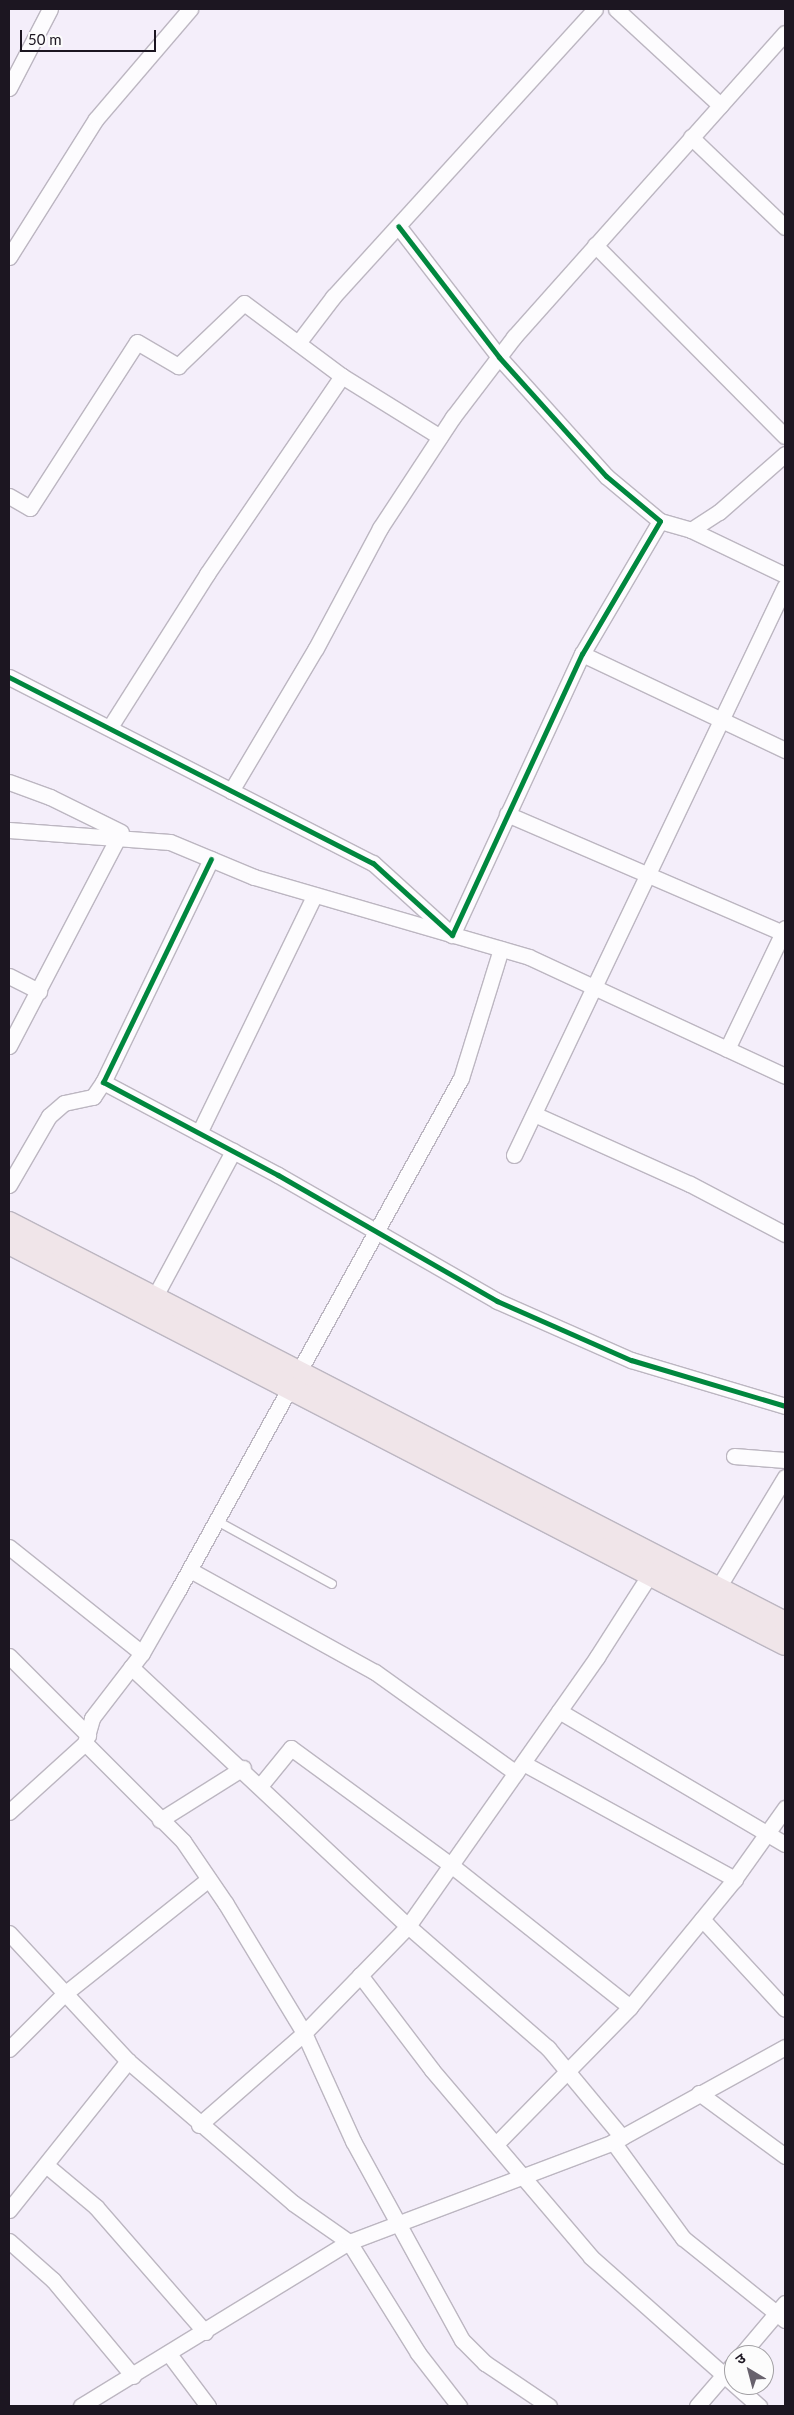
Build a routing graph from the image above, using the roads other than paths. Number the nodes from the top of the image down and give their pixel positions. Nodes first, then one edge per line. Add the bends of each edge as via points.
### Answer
1 (50, 9) edge
2 (190, 9) edge
3 (595, 9) edge
4 (616, 9) edge
5 (785, 33) edge
6 (9, 56) edge
7 (20, 67) junction
8 (9, 88) edge
9 (720, 105) junction
10 (692, 137) junction
11 (398, 226) junction
12 (785, 227) edge
13 (595, 245) junction
14 (9, 257) edge
15 (298, 343) junction
16 (499, 357) junction
17 (342, 376) junction
18 (785, 436) edge
19 (440, 437) junction
20 (785, 454) edge
21 (9, 496) edge
22 (660, 521) junction
23 (691, 530) junction
24 (785, 575) edge
25 (785, 586) edge
26 (582, 654) junction
27 (9, 677) edge
28 (721, 721) junction
29 (110, 727) junction
30 (785, 750) edge
31 (9, 782) edge
32 (231, 791) junction
33 (507, 814) junction
34 (9, 830) edge
35 (125, 837) junction
36 (211, 859) junction
37 (648, 874) junction
38 (314, 896) junction
39 (452, 934) junction
40 (783, 938) edge
41 (501, 949) junction
42 (9, 976) edge
43 (594, 988) junction
44 (40, 991) junction
45 (9, 1046) edge
46 (727, 1049) junction
47 (785, 1076) edge
48 (103, 1082) junction
49 (534, 1114) junction
50 (199, 1133) junction
51 (233, 1150) junction
52 (514, 1155) dead end
53 (9, 1185) edge
54 (9, 1223) edge
55 (380, 1232) junction
56 (785, 1234) edge
57 (9, 1243) edge
58 (154, 1298) junction
59 (296, 1381) junction
60 (785, 1406) edge
61 (734, 1456) dead end
62 (785, 1460) edge
63 (785, 1476) edge
64 (217, 1521) junction
65 (9, 1547) edge
66 (190, 1570) junction
67 (650, 1574) junction
68 (332, 1584) dead end
69 (713, 1596) junction
70 (785, 1623) edge
71 (785, 1644) edge
72 (142, 1653) junction
73 (9, 1656) edge
74 (131, 1667) junction
75 (559, 1711) junction
76 (86, 1739) junction
77 (243, 1768) junction
78 (520, 1768) junction
79 (260, 1786) junction
80 (785, 1808) edge
81 (9, 1812) edge
82 (160, 1820) junction
83 (768, 1833) junction
84 (785, 1844) edge
85 (451, 1865) junction
86 (209, 1879) junction
87 (735, 1879) junction
88 (702, 1919) junction
89 (408, 1926) junction
90 (9, 1933) edge
91 (360, 1975) junction
92 (63, 1996) junction
93 (630, 2007) junction
94 (785, 2009) edge
95 (304, 2032) junction
96 (785, 2046) edge
97 (9, 2048) edge
98 (128, 2061) junction
99 (568, 2071) junction
100 (699, 2093) junction
101 (199, 2125) junction
102 (618, 2139) junction
103 (498, 2142) junction
104 (785, 2156) edge
105 (46, 2164) junction
106 (524, 2174) junction
107 (9, 2210) edge
108 (400, 2222) junction
109 (9, 2241) edge
110 (350, 2242) junction
111 (783, 2312) edge
112 (205, 2332) junction
113 (751, 2345) edge
114 (169, 2354) junction
115 (132, 2376) junction
116 (724, 2376) edge
117 (722, 2378) junction
118 (81, 2406) edge
119 (208, 2406) edge
120 (459, 2406) edge
121 (549, 2406) edge
122 (697, 2406) edge
123 (759, 2406) edge

1 - 7 street
2 - 14 street via 96,119
3 - 11 street
4 - 9 street
5 - 9 street
6 - 7 street
7 - 8 street
9 - 10 street
10 - 12 street
10 - 13 street
11 - 15 street
11 - 16 street
13 - 16 street
13 - 18 street
15 - 17 street
15 - 21 street via 244,303 178,366 137,342 30,508
16 - 19 street
16 - 22 street via 606,476
17 - 19 street
17 - 29 street via 207,574
19 - 32 street via 380,528 316,648
20 - 23 street via 719,512
22 - 23 street
22 - 26 street
23 - 24 street
25 - 28 street
26 - 28 street
26 - 33 street
27 - 29 street
28 - 30 street
28 - 37 street
29 - 32 street
31 - 35 street via 50,796
32 - 39 street via 373,863
33 - 37 street
33 - 39 street
34 - 35 street
35 - 36 street via 170,842
35 - 44 street
36 - 38 street
36 - 48 street
37 - 40 street
37 - 43 street
38 - 39 street
38 - 50 street
39 - 41 street
40 - 46 street
41 - 43 street
41 - 55 street via 461,1078
42 - 44 street
43 - 46 street
43 - 49 street
44 - 45 street
46 - 47 street
48 - 50 street
48 - 53 street via 93,1097 64,1104 49,1116
49 - 52 street
49 - 56 street via 690,1184
50 - 51 street
51 - 55 street
51 - 58 street
54 - 58 main road
55 - 59 street
55 - 60 street via 497,1301 631,1360
57 - 59 main road
58 - 59 main road
59 - 64 street
59 - 67 main road
59 - 69 main road
61 - 62 street
63 - 69 street
64 - 66 street
64 - 68 lane
65 - 72 street
66 - 72 street
66 - 78 street via 375,1672
67 - 69 main road
67 - 75 street
69 - 70 main road
69 - 71 main road
72 - 74 street
73 - 76 street
74 - 76 street via 92,1718
74 - 77 street
75 - 78 street
75 - 83 street
76 - 81 street
76 - 82 street
77 - 79 street
77 - 82 street
78 - 85 street
78 - 87 street
79 - 85 street via 291,1748
79 - 89 street
80 - 83 street
82 - 86 street via 183,1841
83 - 84 street
83 - 87 street
85 - 89 street
85 - 93 street
86 - 92 street
86 - 95 street
87 - 88 street
88 - 93 street
88 - 94 street
89 - 91 street
89 - 99 street via 548,2048
90 - 92 street
91 - 95 street
91 - 103 street via 432,2070
92 - 97 street
92 - 98 street
93 - 99 street
95 - 101 street
95 - 108 street via 353,2141
96 - 100 street
98 - 101 street
98 - 105 street
99 - 102 street
99 - 103 street
100 - 102 street
100 - 104 street
101 - 110 street via 321,2225
102 - 106 street
102 - 111 street via 683,2238
103 - 106 street
105 - 107 street
105 - 112 street via 96,2207
106 - 108 street
106 - 117 street via 619,2286
108 - 110 street
108 - 121 street via 462,2340 485,2363
109 - 115 street via 52,2280
110 - 112 street
110 - 120 street via 418,2353
111 - 113 street
112 - 114 street
114 - 115 street
114 - 119 street
115 - 118 street
116 - 117 street
117 - 122 street
117 - 123 street

